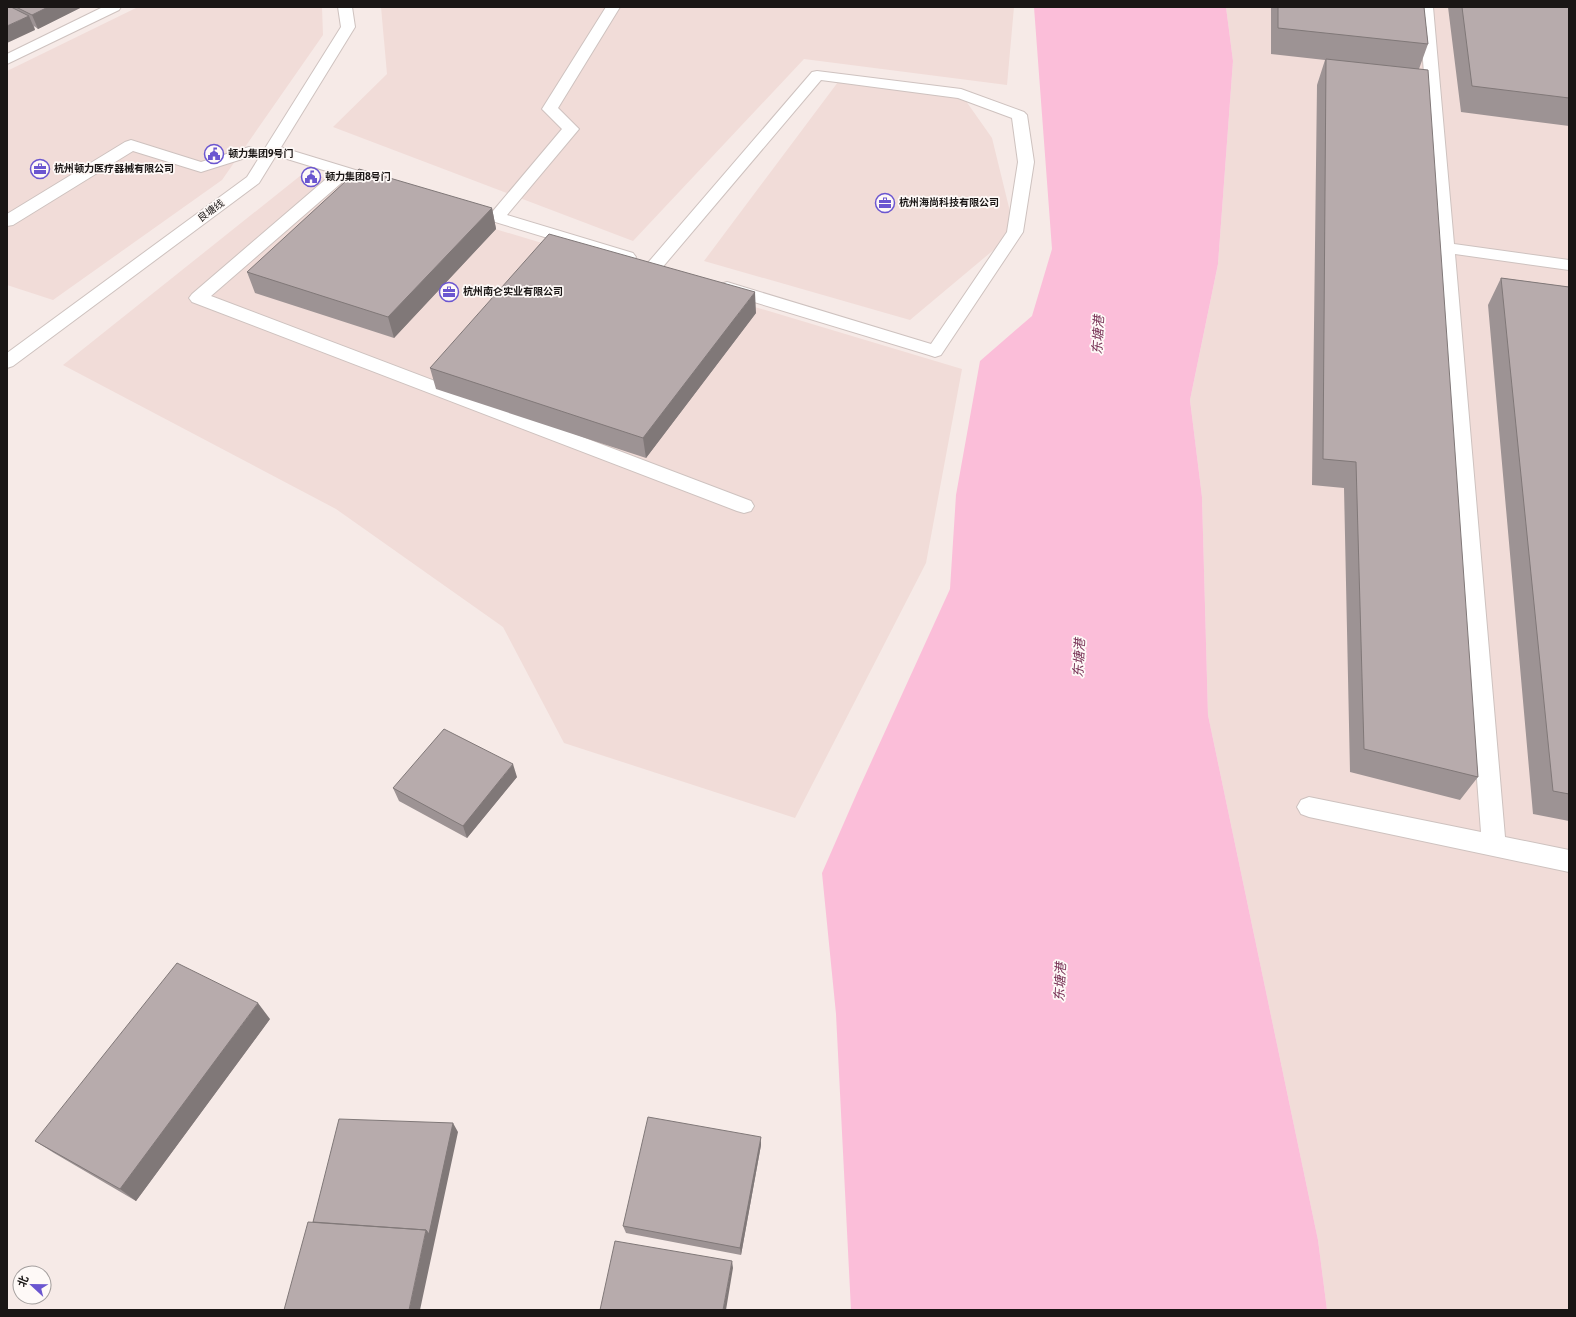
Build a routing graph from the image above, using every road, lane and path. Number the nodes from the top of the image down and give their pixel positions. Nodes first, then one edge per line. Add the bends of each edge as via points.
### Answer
1 (114, 7) edge
2 (345, 7) edge
3 (613, 7) edge
4 (1426, 7) edge
5 (7, 60) edge
6 (249, 152) dead end
7 (280, 152) dead end
8 (345, 172) junction
9 (398, 188) edge
10 (451, 204) edge
11 (497, 217) junction
12 (7, 221) edge
13 (1446, 248) junction
14 (1569, 265) edge
15 (715, 284) edge
16 (7, 362) edge
17 (744, 506) dead end
18 (1309, 807) dead end
19 (1494, 845) junction
20 (1569, 861) edge

1 - 5 main road
2 - 16 main road, 良塘线 via 348,27 253,180
3 - 11 main road via 550,109 571,129
4 - 13 main road
6 - 12 main road via 202,167 131,145
7 - 8 main road
8 - 9 main road
8 - 17 main road via 198,298
10 - 11 main road
11 - 15 main road via 662,268 817,75 961,94 1019,115 1026,162 1015,232 934,351
13 - 14 main road
13 - 19 main road
18 - 19 main road
19 - 20 main road

